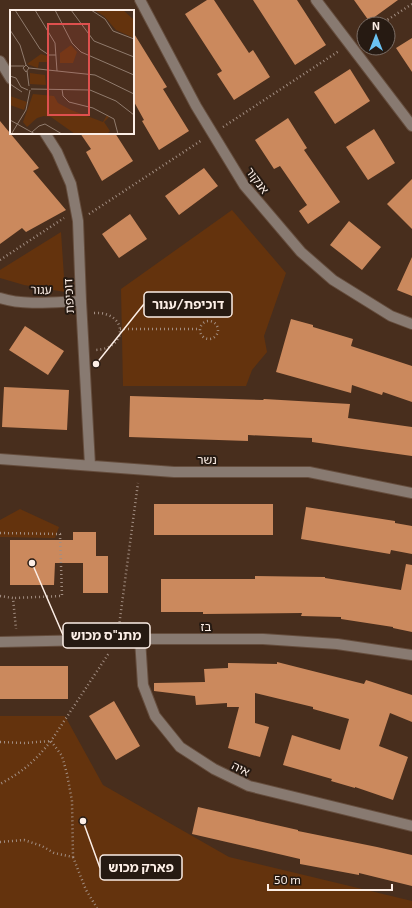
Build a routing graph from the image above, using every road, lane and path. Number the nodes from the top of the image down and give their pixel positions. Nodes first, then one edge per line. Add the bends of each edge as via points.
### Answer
1 (140, 0) edge
2 (316, 0) edge
3 (412, 4) edge
4 (393, 16) edge
5 (0, 61) edge
6 (10, 77) edge
7 (412, 126) edge
8 (46, 134) edge
9 (76, 210) junction
10 (0, 260) edge
11 (0, 298) edge
12 (81, 301) junction
13 (82, 313) junction
14 (412, 324) edge
15 (200, 328) junction
16 (120, 329) junction
17 (84, 351) junction
18 (0, 459) edge
19 (90, 464) junction
20 (140, 469) junction
21 (412, 493) edge
22 (0, 533) edge
23 (0, 596) edge
24 (14, 598) junction
25 (118, 640) junction
26 (140, 640) junction
27 (17, 641) junction
28 (0, 642) edge
29 (412, 655) edge
30 (0, 742) edge
31 (51, 742) junction
32 (0, 784) edge
33 (412, 826) edge
34 (0, 842) edge
35 (73, 857) junction
36 (97, 908) edge

1 - 14 street, אנקור via 196,106 244,185 301,252 333,280 391,316
2 - 7 street
3 - 4 path
5 - 6 street
8 - 9 street, דוכיפת via 71,184
9 - 10 path
9 - 12 street, דוכיפת
11 - 12 street, עגור via 45,303
12 - 13 street, דוכיפת
13 - 16 path via 110,314
13 - 17 street, דוכיפת
15 - 15 path via 204,322 209,321 217,326 218,332 215,337 207,339 200,333
15 - 16 path
16 - 17 path via 117,341 108,348
17 - 19 street, דוכיפת
18 - 19 street, נשר
19 - 20 street, נשר
20 - 21 street, נשר via 174,472 309,472
20 - 25 path
22 - 24 path via 60,534 62,596
23 - 24 path
24 - 27 path
25 - 26 street, בז
25 - 27 street, בז
25 - 31 path
26 - 29 street, בז via 278,640 337,644
26 - 33 street, איה via 142,685 156,716 180,747 214,769 249,786
27 - 28 street, בז
30 - 31 path
31 - 32 path via 34,762
31 - 35 path via 62,756 67,774 72,801
34 - 35 path via 24,840 54,853
35 - 36 path via 86,890

